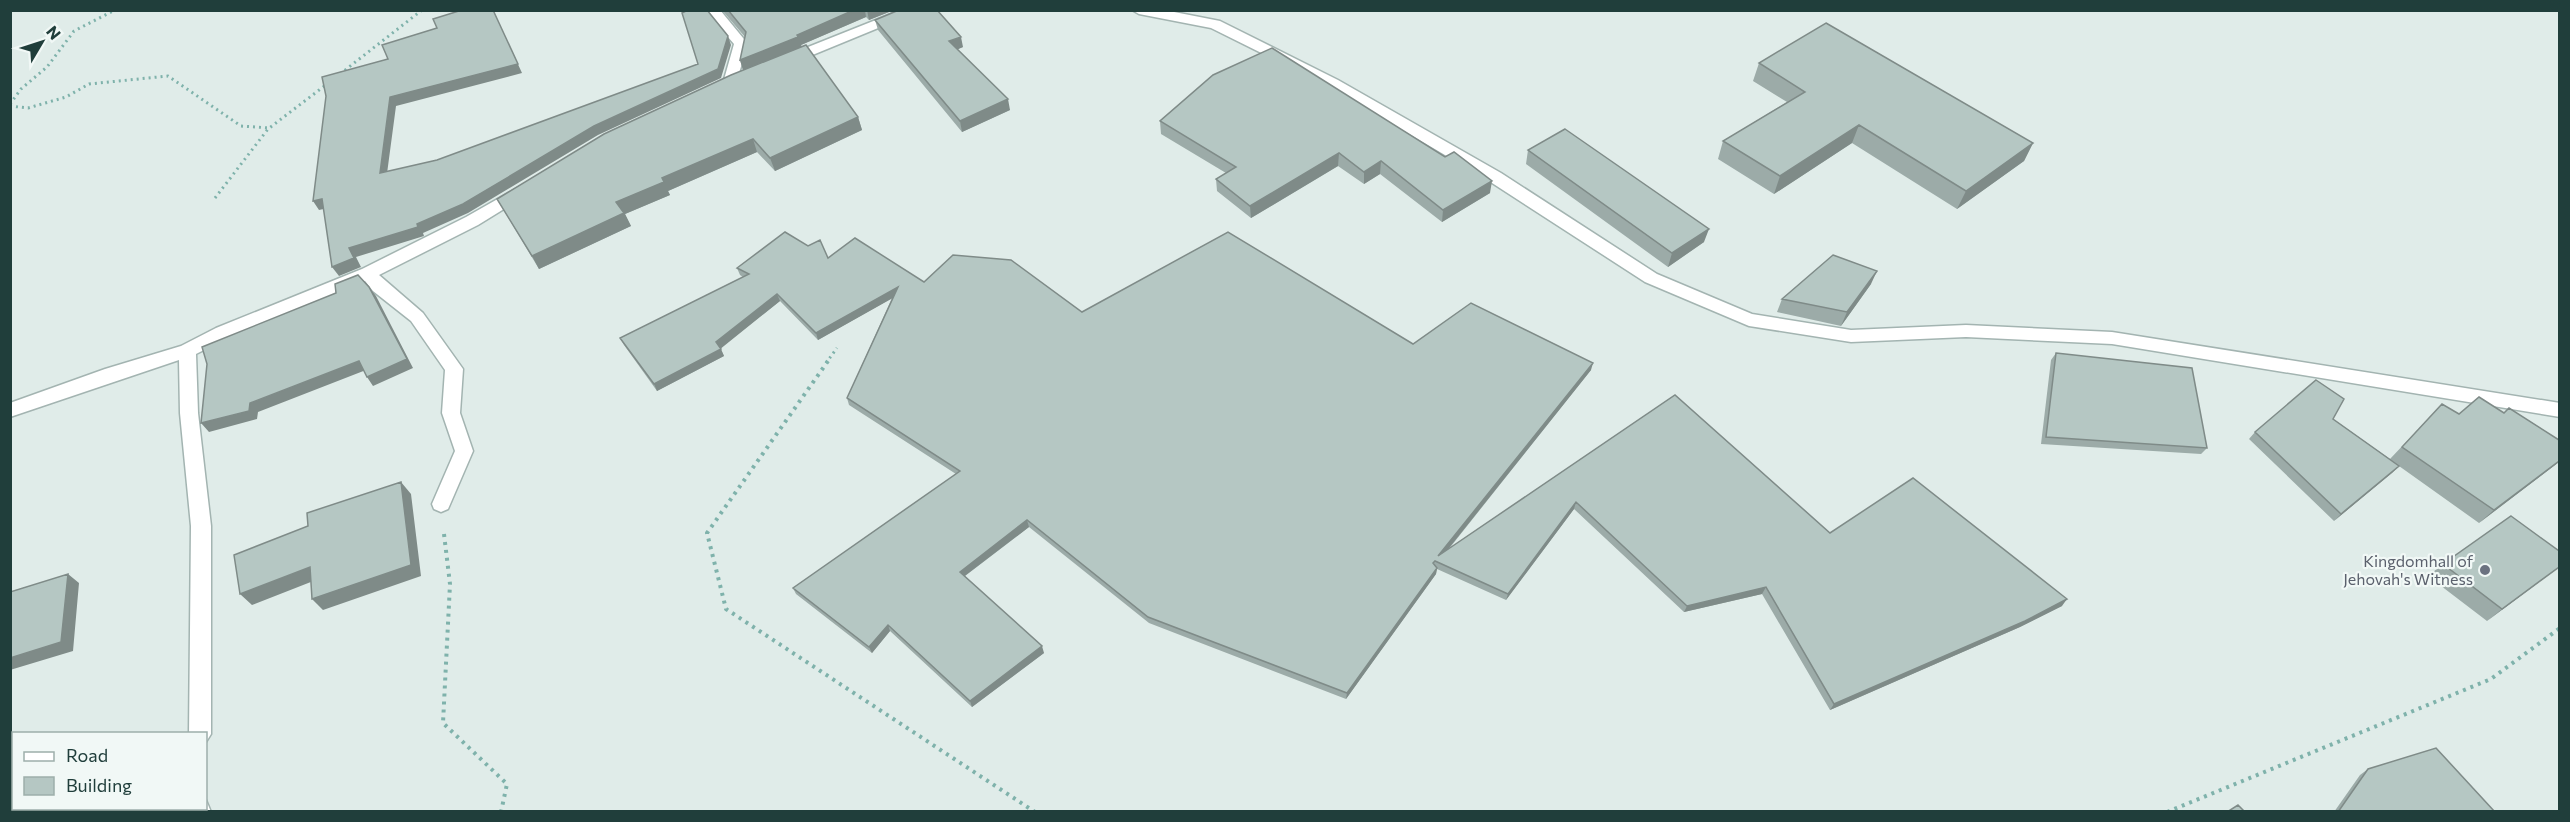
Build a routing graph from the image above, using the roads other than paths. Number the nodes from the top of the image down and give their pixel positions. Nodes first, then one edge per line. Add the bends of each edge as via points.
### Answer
1 (712, 10) edge
2 (915, 10) edge
3 (1139, 10) edge
4 (769, 68) edge
5 (750, 75) edge
6 (533, 184) edge
7 (368, 273) junction
8 (187, 351) junction
9 (10, 410) edge
10 (2559, 410) edge
11 (441, 504) road end
12 (200, 732) edge

1 - 5 street via 741,44 725,86
2 - 4 street
3 - 10 street via 1215,24 1294,63 1495,177 1651,278 1749,320 1851,336 1966,331 2112,338
6 - 7 street via 472,221
7 - 8 street
7 - 11 street via 379,287 417,317 454,369 451,413 464,452
8 - 9 street
8 - 12 street via 201,526

